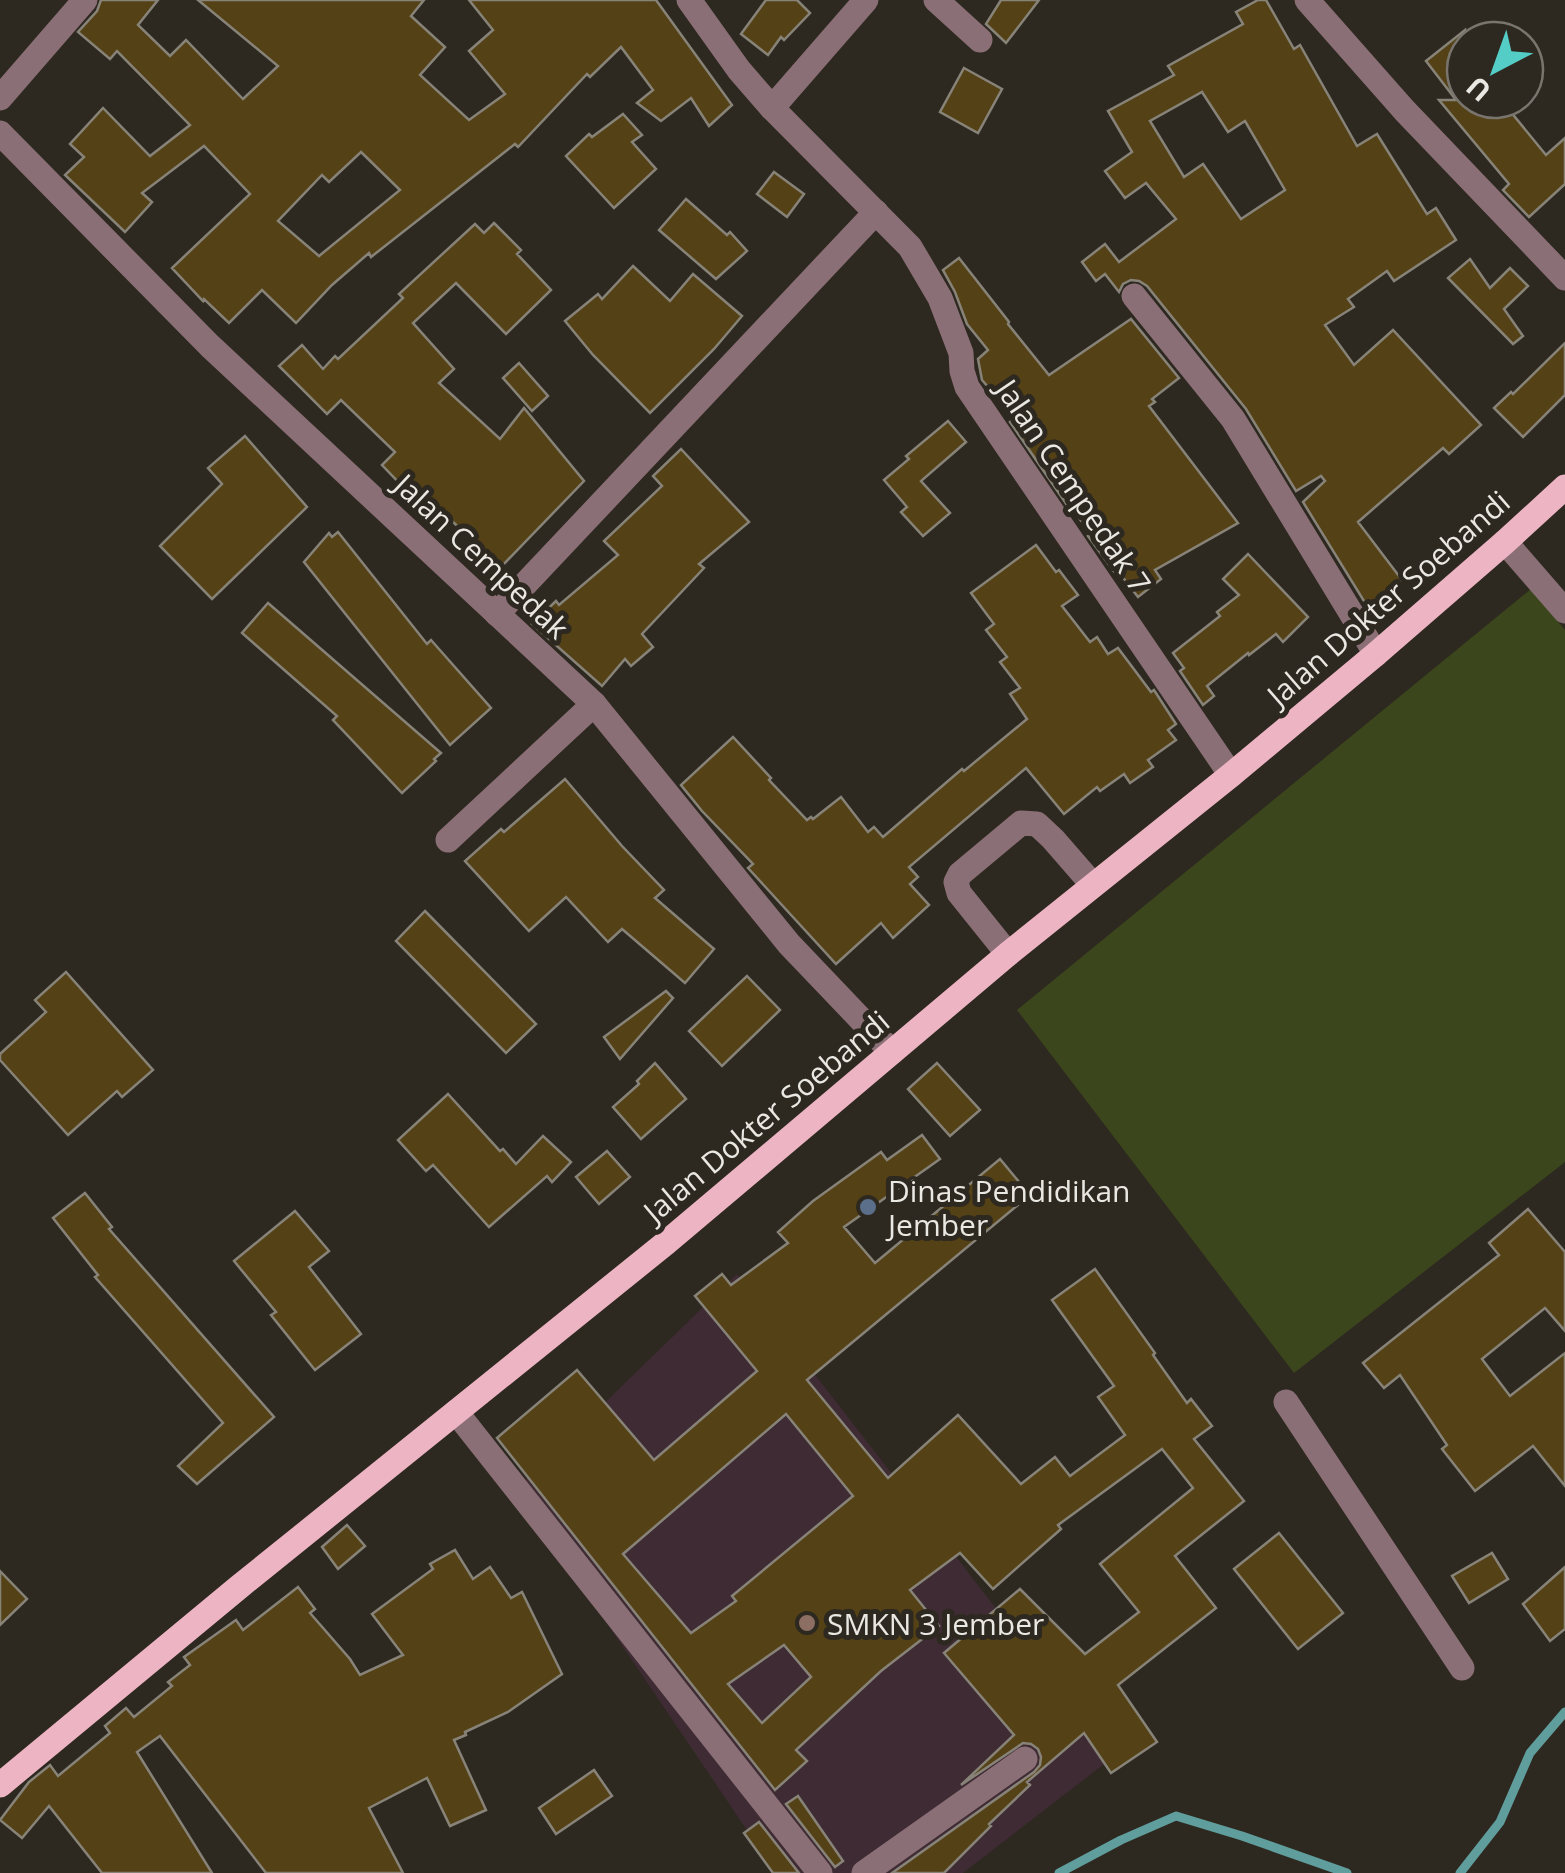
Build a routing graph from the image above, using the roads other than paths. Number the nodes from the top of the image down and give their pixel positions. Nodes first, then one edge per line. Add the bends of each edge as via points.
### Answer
1 (85, 0) edge
2 (689, 0) edge
3 (866, 0) edge
4 (936, 0) edge
5 (1307, 0) edge
6 (980, 40) dead end
7 (0, 98) edge
8 (772, 108) junction
9 (0, 133) edge
10 (876, 212) junction
11 (1565, 278) edge
12 (1134, 296) dead end
13 (1565, 487) edge
14 (1505, 542) junction
15 (1565, 611) edge
16 (497, 614) junction
17 (1376, 654) junction
18 (594, 704) junction
19 (1231, 775) junction
20 (448, 840) dead end
21 (1093, 885) junction
22 (1008, 954) junction
23 (892, 1052) junction
24 (1286, 1402) dead end
25 (456, 1412) junction
26 (1462, 1668) dead end
27 (1025, 1759) dead end
28 (0, 1786) edge
29 (820, 1873) edge
30 (864, 1873) edge

1 - 7 street
2 - 8 street, Jalan Cempedak 7
3 - 8 street
4 - 6 street
5 - 11 street
8 - 10 street, Jalan Cempedak 7
9 - 16 street, Jalan Cempedak via 210,346
10 - 16 street
10 - 19 street, Jalan Cempedak 7 via 934,285 967,387
12 - 17 street via 1233,420
13 - 14 main road, Jalan Dokter Soebandi
14 - 15 street
14 - 17 main road, Jalan Dokter Soebandi
16 - 18 street, Jalan Cempedak
17 - 19 main road, Jalan Dokter Soebandi
18 - 20 street
18 - 23 street, Jalan Cempedak via 789,944
19 - 21 main road, Jalan Dokter Soebandi
21 - 22 main road, Jalan Dokter Soebandi
21 - 22 street via 1037,824 1021,822 956,882
22 - 23 main road, Jalan Dokter Soebandi
23 - 25 main road, Jalan Dokter Soebandi
24 - 26 street
25 - 28 main road, Jalan Dokter Soebandi
25 - 29 street
27 - 30 street

